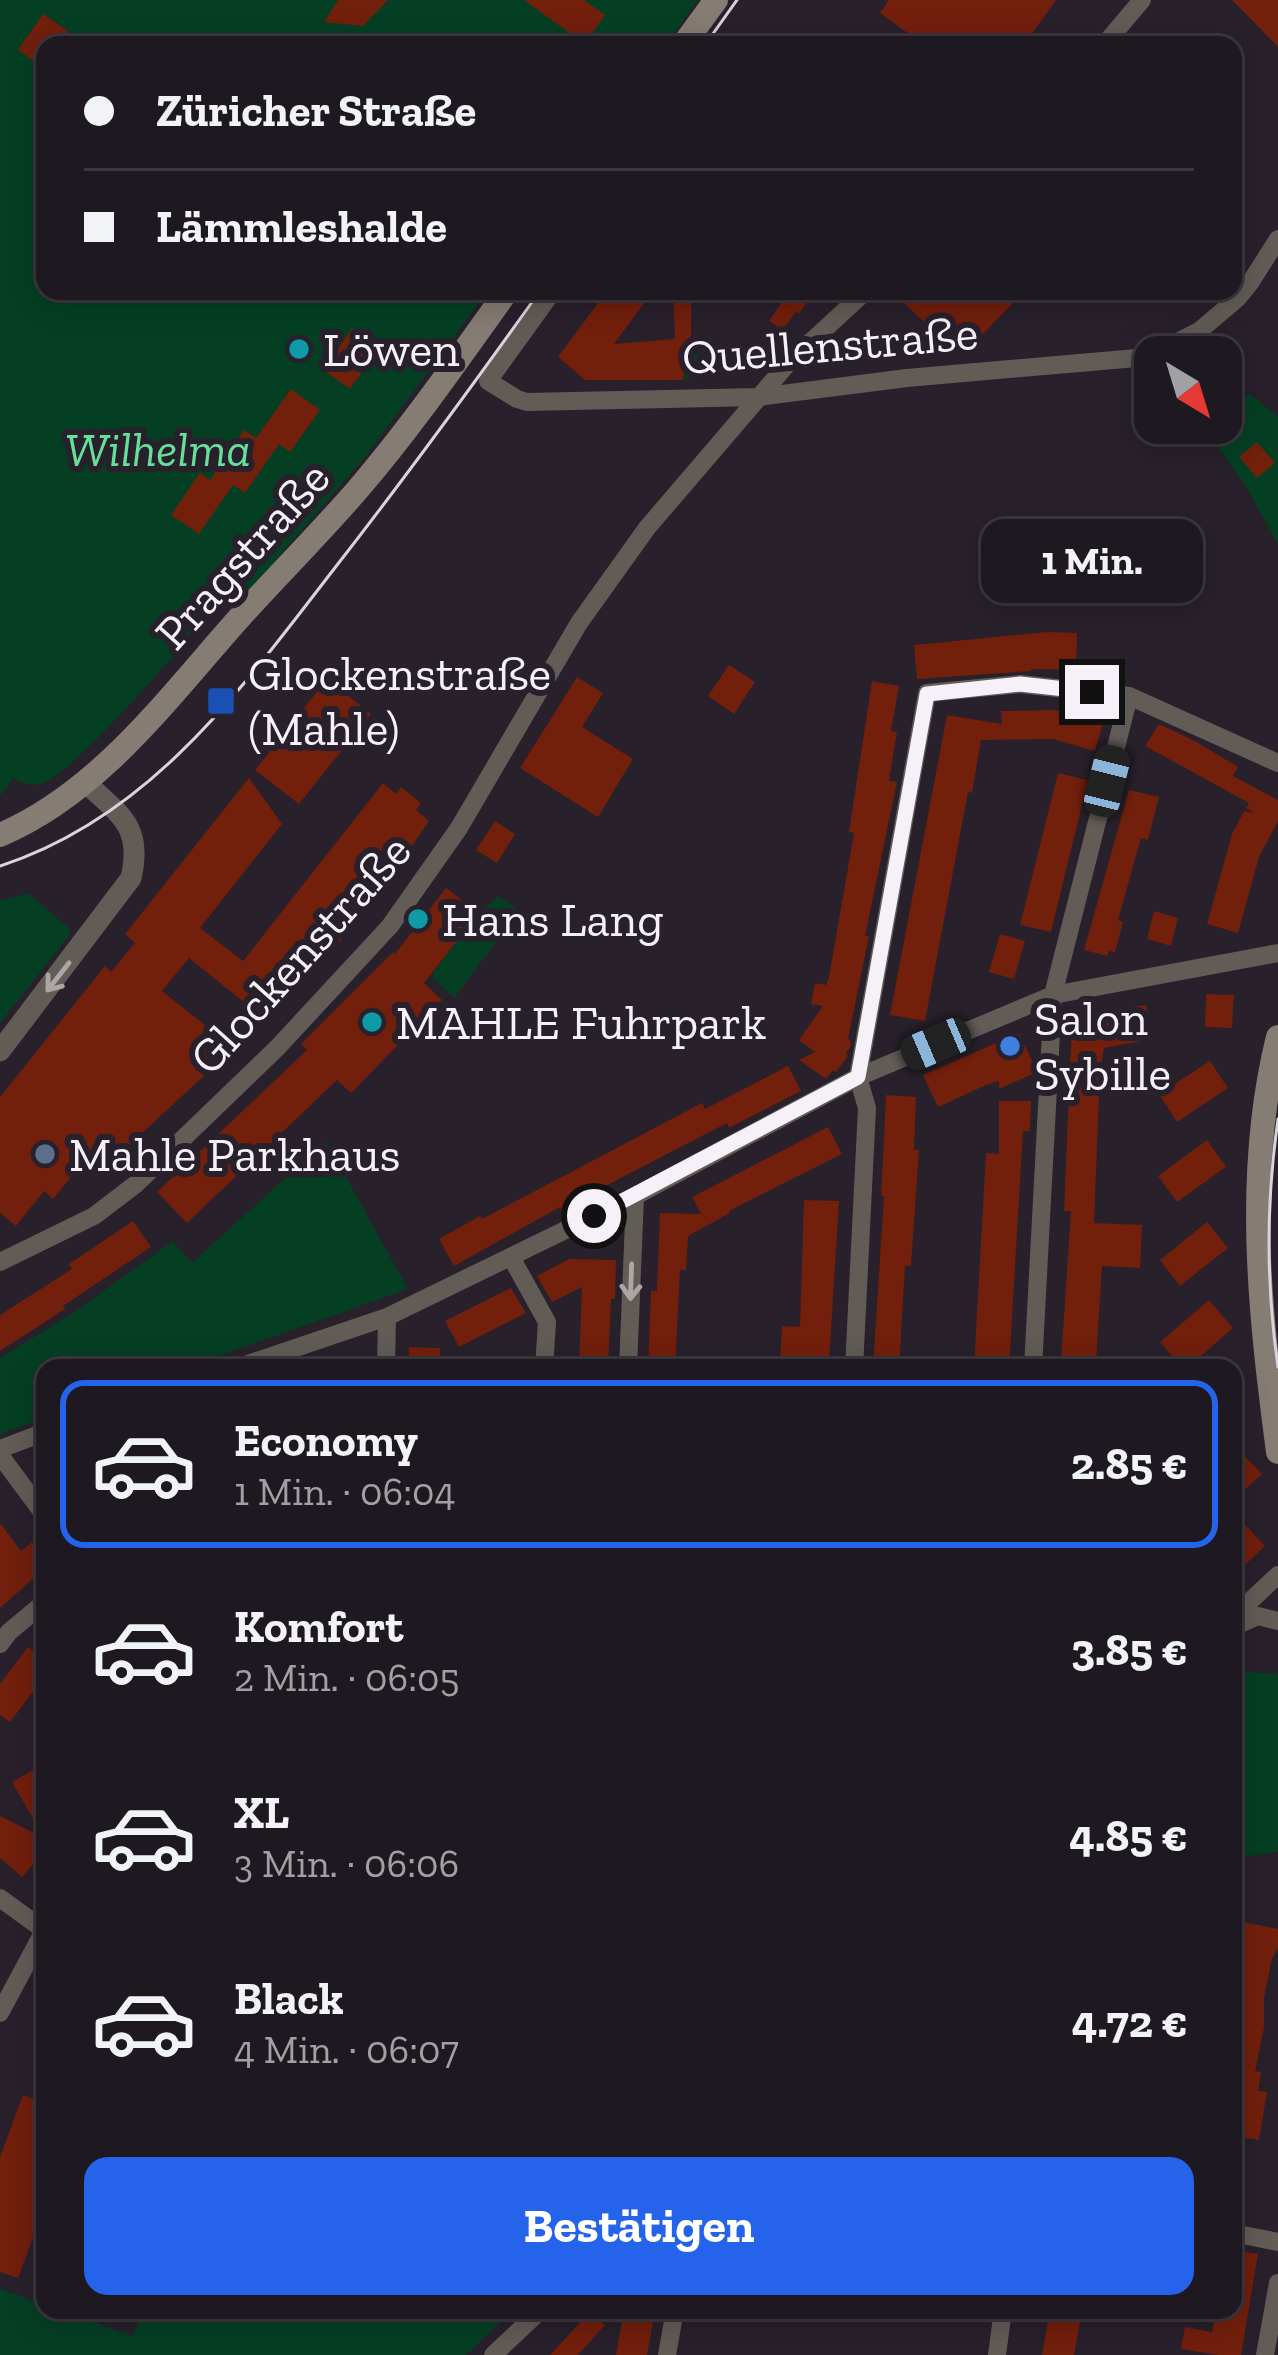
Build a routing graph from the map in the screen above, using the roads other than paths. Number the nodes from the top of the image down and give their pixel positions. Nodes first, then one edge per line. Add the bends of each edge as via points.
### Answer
1 (716, 0) edge
2 (1142, 0) edge
3 (690, 36) edge
4 (1112, 36) edge
5 (1278, 239) edge
6 (1242, 293) edge
7 (500, 300) edge
8 (546, 300) edge
9 (856, 300) edge
10 (1236, 300) edge
11 (758, 397) junction
12 (1129, 695) junction
13 (1278, 763) edge
14 (85, 782) junction
15 (0, 836) edge
16 (1278, 953) edge
17 (1053, 994) junction
18 (1278, 1037) edge
19 (0, 1051) edge
20 (858, 1077) junction
21 (635, 1196) junction
22 (511, 1257) junction
23 (0, 1262) edge
24 (387, 1317) junction
25 (263, 1359) edge
26 (386, 1359) edge
27 (545, 1359) edge
28 (628, 1359) edge
29 (854, 1359) edge
30 (1033, 1359) edge
31 (36, 1436) edge
32 (0, 1452) edge
33 (1278, 1452) edge
34 (36, 1503) edge
35 (1278, 1575) edge
36 (1242, 1609) edge
37 (36, 1610) edge
38 (1278, 1621) edge
39 (1242, 1623) edge
40 (0, 1643) edge
41 (0, 1898) edge
42 (36, 1923) edge
43 (36, 1944) edge
44 (0, 2013) edge
45 (1242, 2235) edge
46 (1278, 2242) edge
47 (1278, 2283) edge
48 (532, 2319) edge
49 (673, 2319) edge
50 (1002, 2319) edge
51 (493, 2355) edge
52 (667, 2355) edge
53 (997, 2355) edge
54 (1264, 2355) edge

1 - 3 main road
2 - 4 street
5 - 6 street, Quellenstraße
7 - 14 main road, Pragstraße via 361,486
8 - 11 street, Quellenstraße via 488,381 517,399
9 - 11 street, Glockenstraße
10 - 11 street, Quellenstraße via 1199,332 1148,357
11 - 23 street, Glockenstraße via 579,623 459,829 390,926 136,1184 94,1216
12 - 13 street
12 - 17 street
12 - 20 street via 1020,684 927,694
14 - 15 main road, Pragstraße
14 -> 19 street via 131,828 135,861 125,888
16 - 17 street
17 - 20 street
17 - 30 street
18 - 33 main road via 1258,1212
20 - 21 street
20 - 29 street via 867,1108
21 - 22 street
21 -> 28 street
22 - 24 street
22 - 27 street via 547,1322
24 - 25 street
24 - 26 street
31 - 32 street
32 - 34 street
35 - 36 street
37 - 40 street
38 - 39 street via 1258,1616
41 - 42 street
43 - 44 street
45 - 46 street
47 - 54 street
48 - 51 street
49 - 52 street
50 - 53 street

